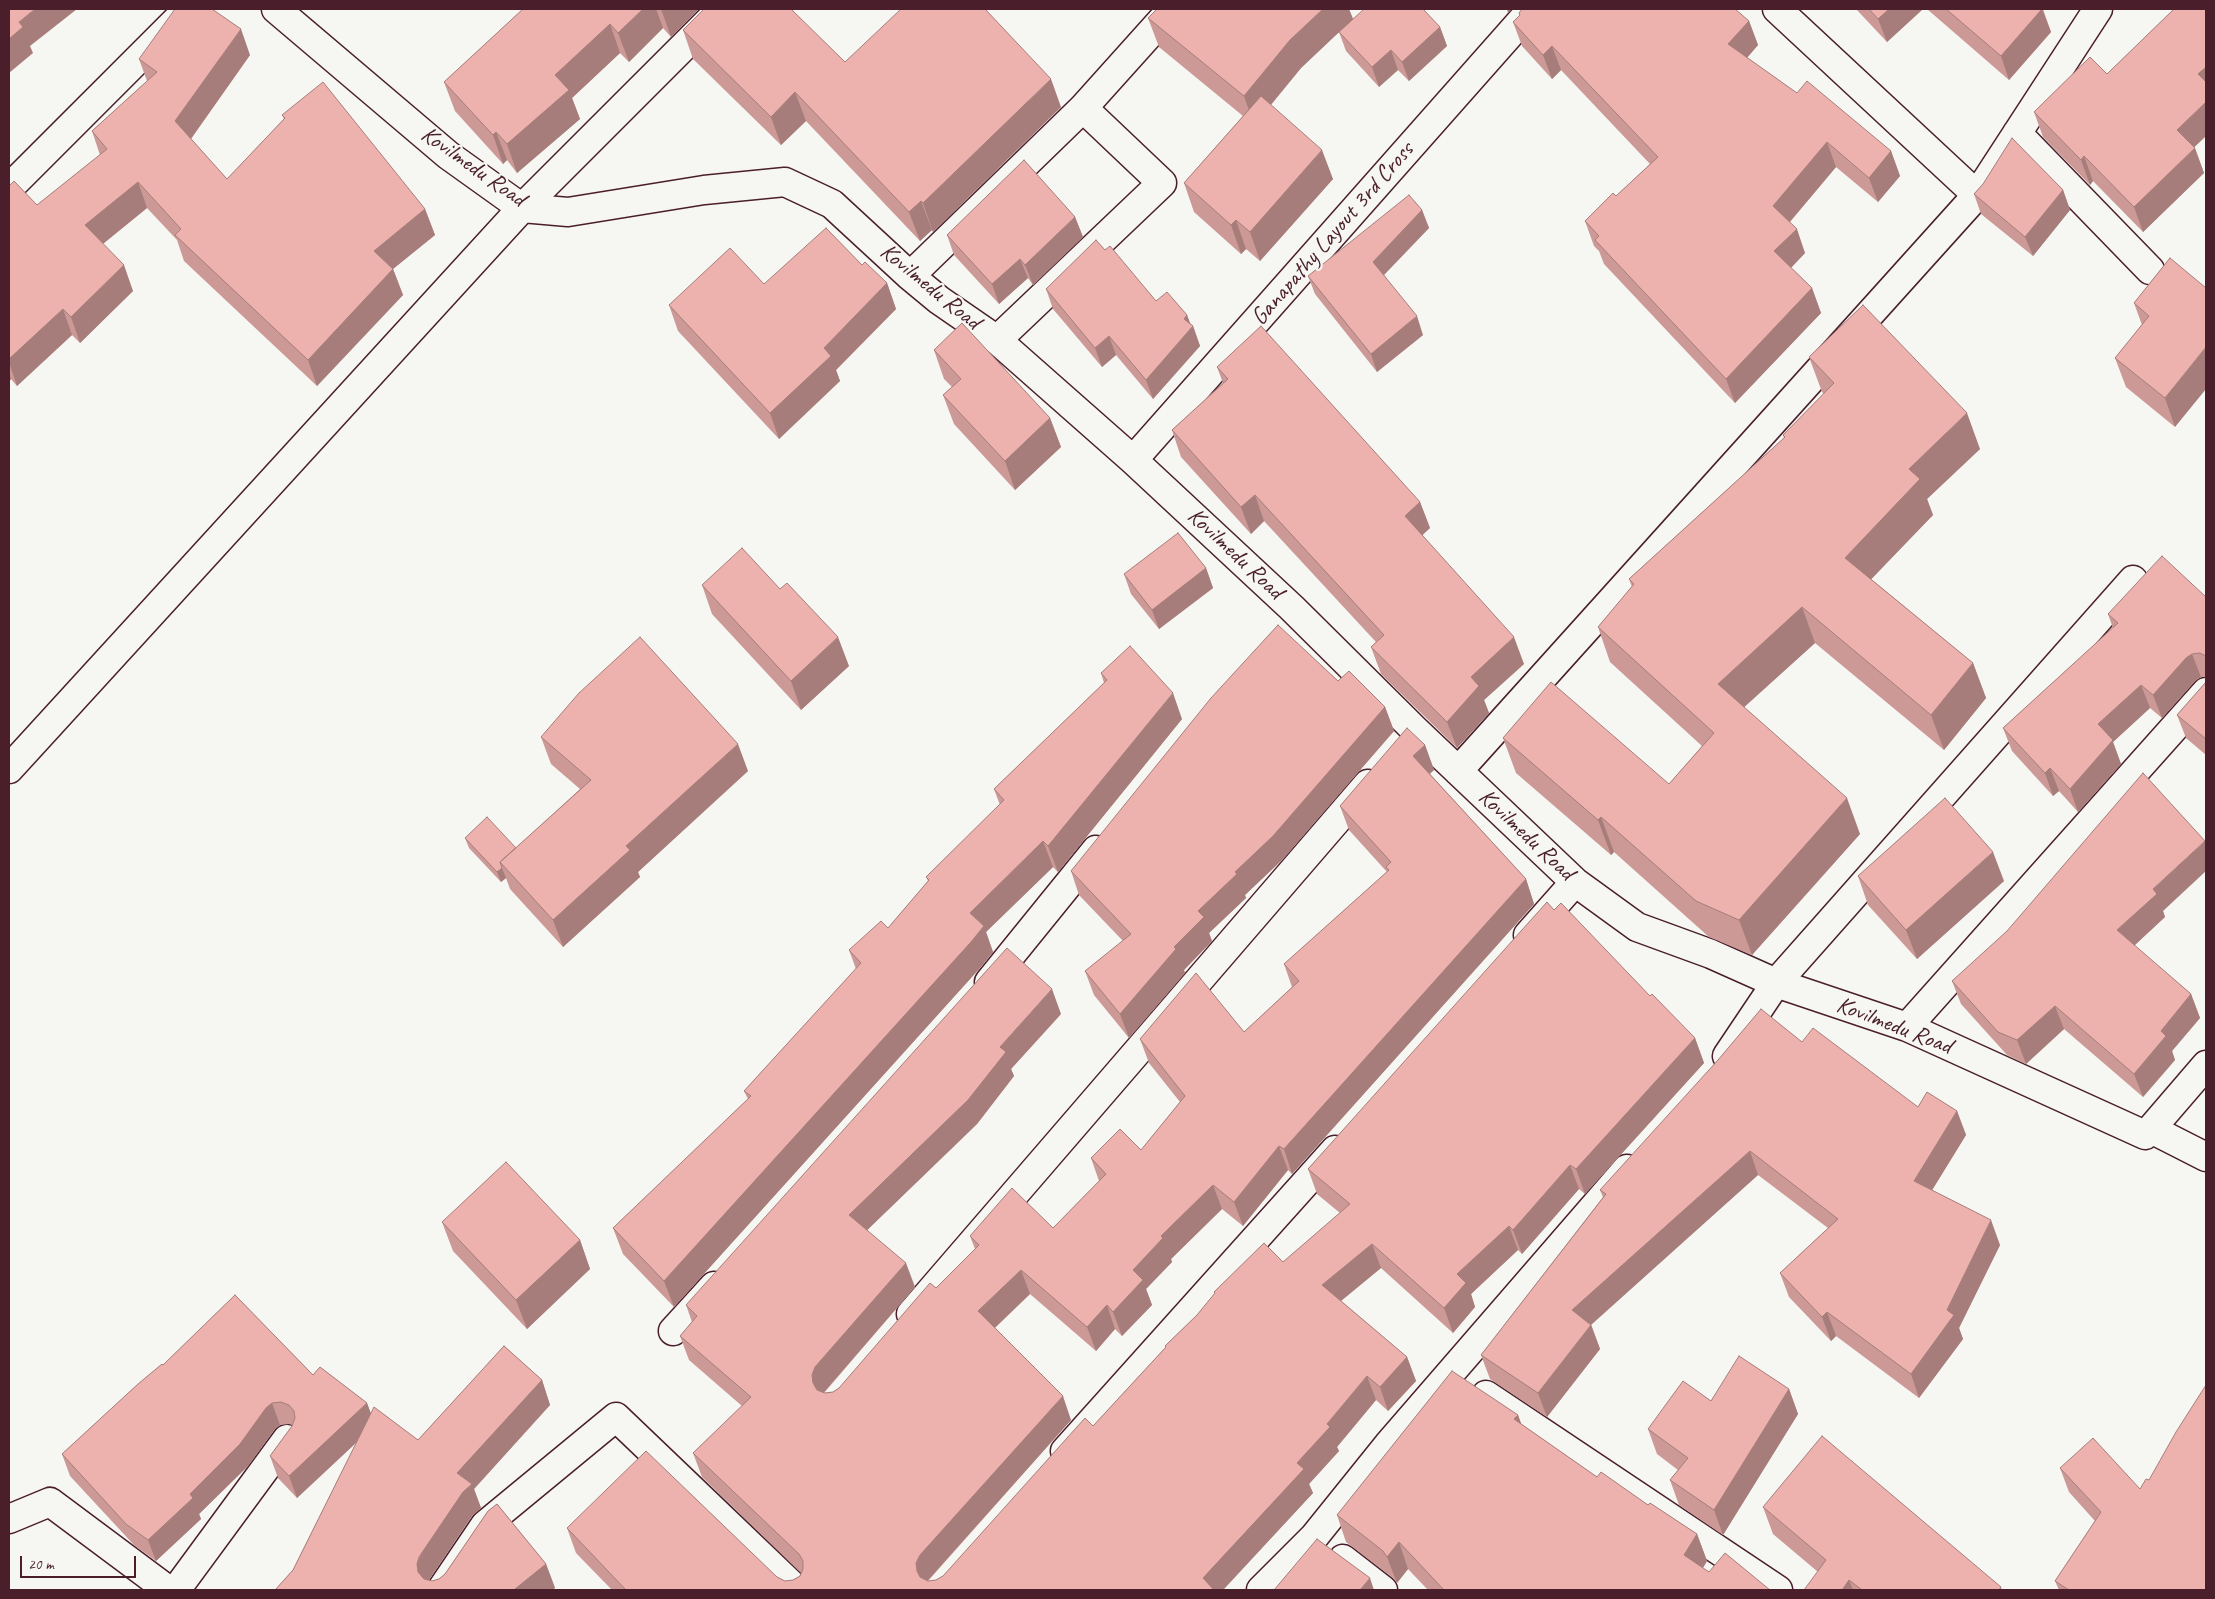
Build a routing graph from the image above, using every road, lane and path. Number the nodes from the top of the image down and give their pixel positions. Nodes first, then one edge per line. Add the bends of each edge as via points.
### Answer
1 (188, 9) edge
2 (276, 9) edge
3 (721, 9) edge
4 (1172, 9) edge
5 (1532, 9) edge
6 (1777, 9) edge
7 (2098, 9) edge
8 (1082, 108) junction
9 (2017, 133) junction
10 (9, 188) edge
11 (1977, 195) junction
12 (522, 208) junction
13 (2150, 270) dead end
14 (910, 276) junction
15 (997, 340) junction
16 (1133, 460) junction
17 (2133, 580) dead end
18 (1292, 608) junction
19 (1273, 631) edge
20 (2206, 692) edge
21 (1382, 768) edge
22 (9, 769) edge
23 (1458, 771) junction
24 (1111, 832) edge
25 (1575, 882) junction
26 (1508, 957) edge
27 (1776, 983) junction
28 (972, 1000) edge
29 (1907, 1027) junction
30 (2206, 1065) edge
31 (1715, 1074) edge
32 (1355, 1128) edge
33 (2152, 1129) junction
34 (1642, 1153) edge
35 (2206, 1157) edge
36 (733, 1265) edge
37 (673, 1331) dead end
38 (895, 1334) edge
39 (1451, 1372) junction
40 (287, 1439) edge
41 (1048, 1470) edge
42 (9, 1519) edge
43 (1314, 1537) junction
44 (168, 1590) edge
45 (176, 1590) edge
46 (441, 1590) edge
47 (797, 1590) edge
48 (1261, 1590) edge
49 (1383, 1590) edge
50 (1778, 1590) edge

1 - 10 street
2 - 12 street, Kovilmedu Road via 448,155
3 - 12 street
4 - 8 street
5 - 16 street, Ganapathy Layout 3rd Cross
6 - 11 street
7 - 9 street
8 - 14 street
8 - 15 street via 1162,183
9 - 11 street
9 - 13 street
11 - 23 street
12 - 14 street, Kovilmedu Road via 568,212 704,190 785,182 832,204
12 - 22 street
14 - 15 street, Kovilmedu Road
15 - 16 street, Kovilmedu Road
16 - 18 street, Kovilmedu Road
17 - 27 street
18 - 19 street
18 - 23 street, Kovilmedu Road via 1408,738
20 - 29 street
21 - 38 street
23 - 25 street, Kovilmedu Road
24 - 28 street
25 - 26 street
25 - 27 street, Kovilmedu Road via 1637,927 1711,954
27 - 29 street, Kovilmedu Road
27 - 31 street
29 - 33 street, Kovilmedu Road via 2145,1134
30 - 33 street
32 - 41 street
33 - 35 street, Kovilmedu Road
34 - 39 street
36 - 37 street
39 - 43 street
39 - 50 street
40 - 45 street
42 - 44 street via 50,1502
43 - 48 street
43 - 49 street
46 - 47 street via 485,1525 616,1416

